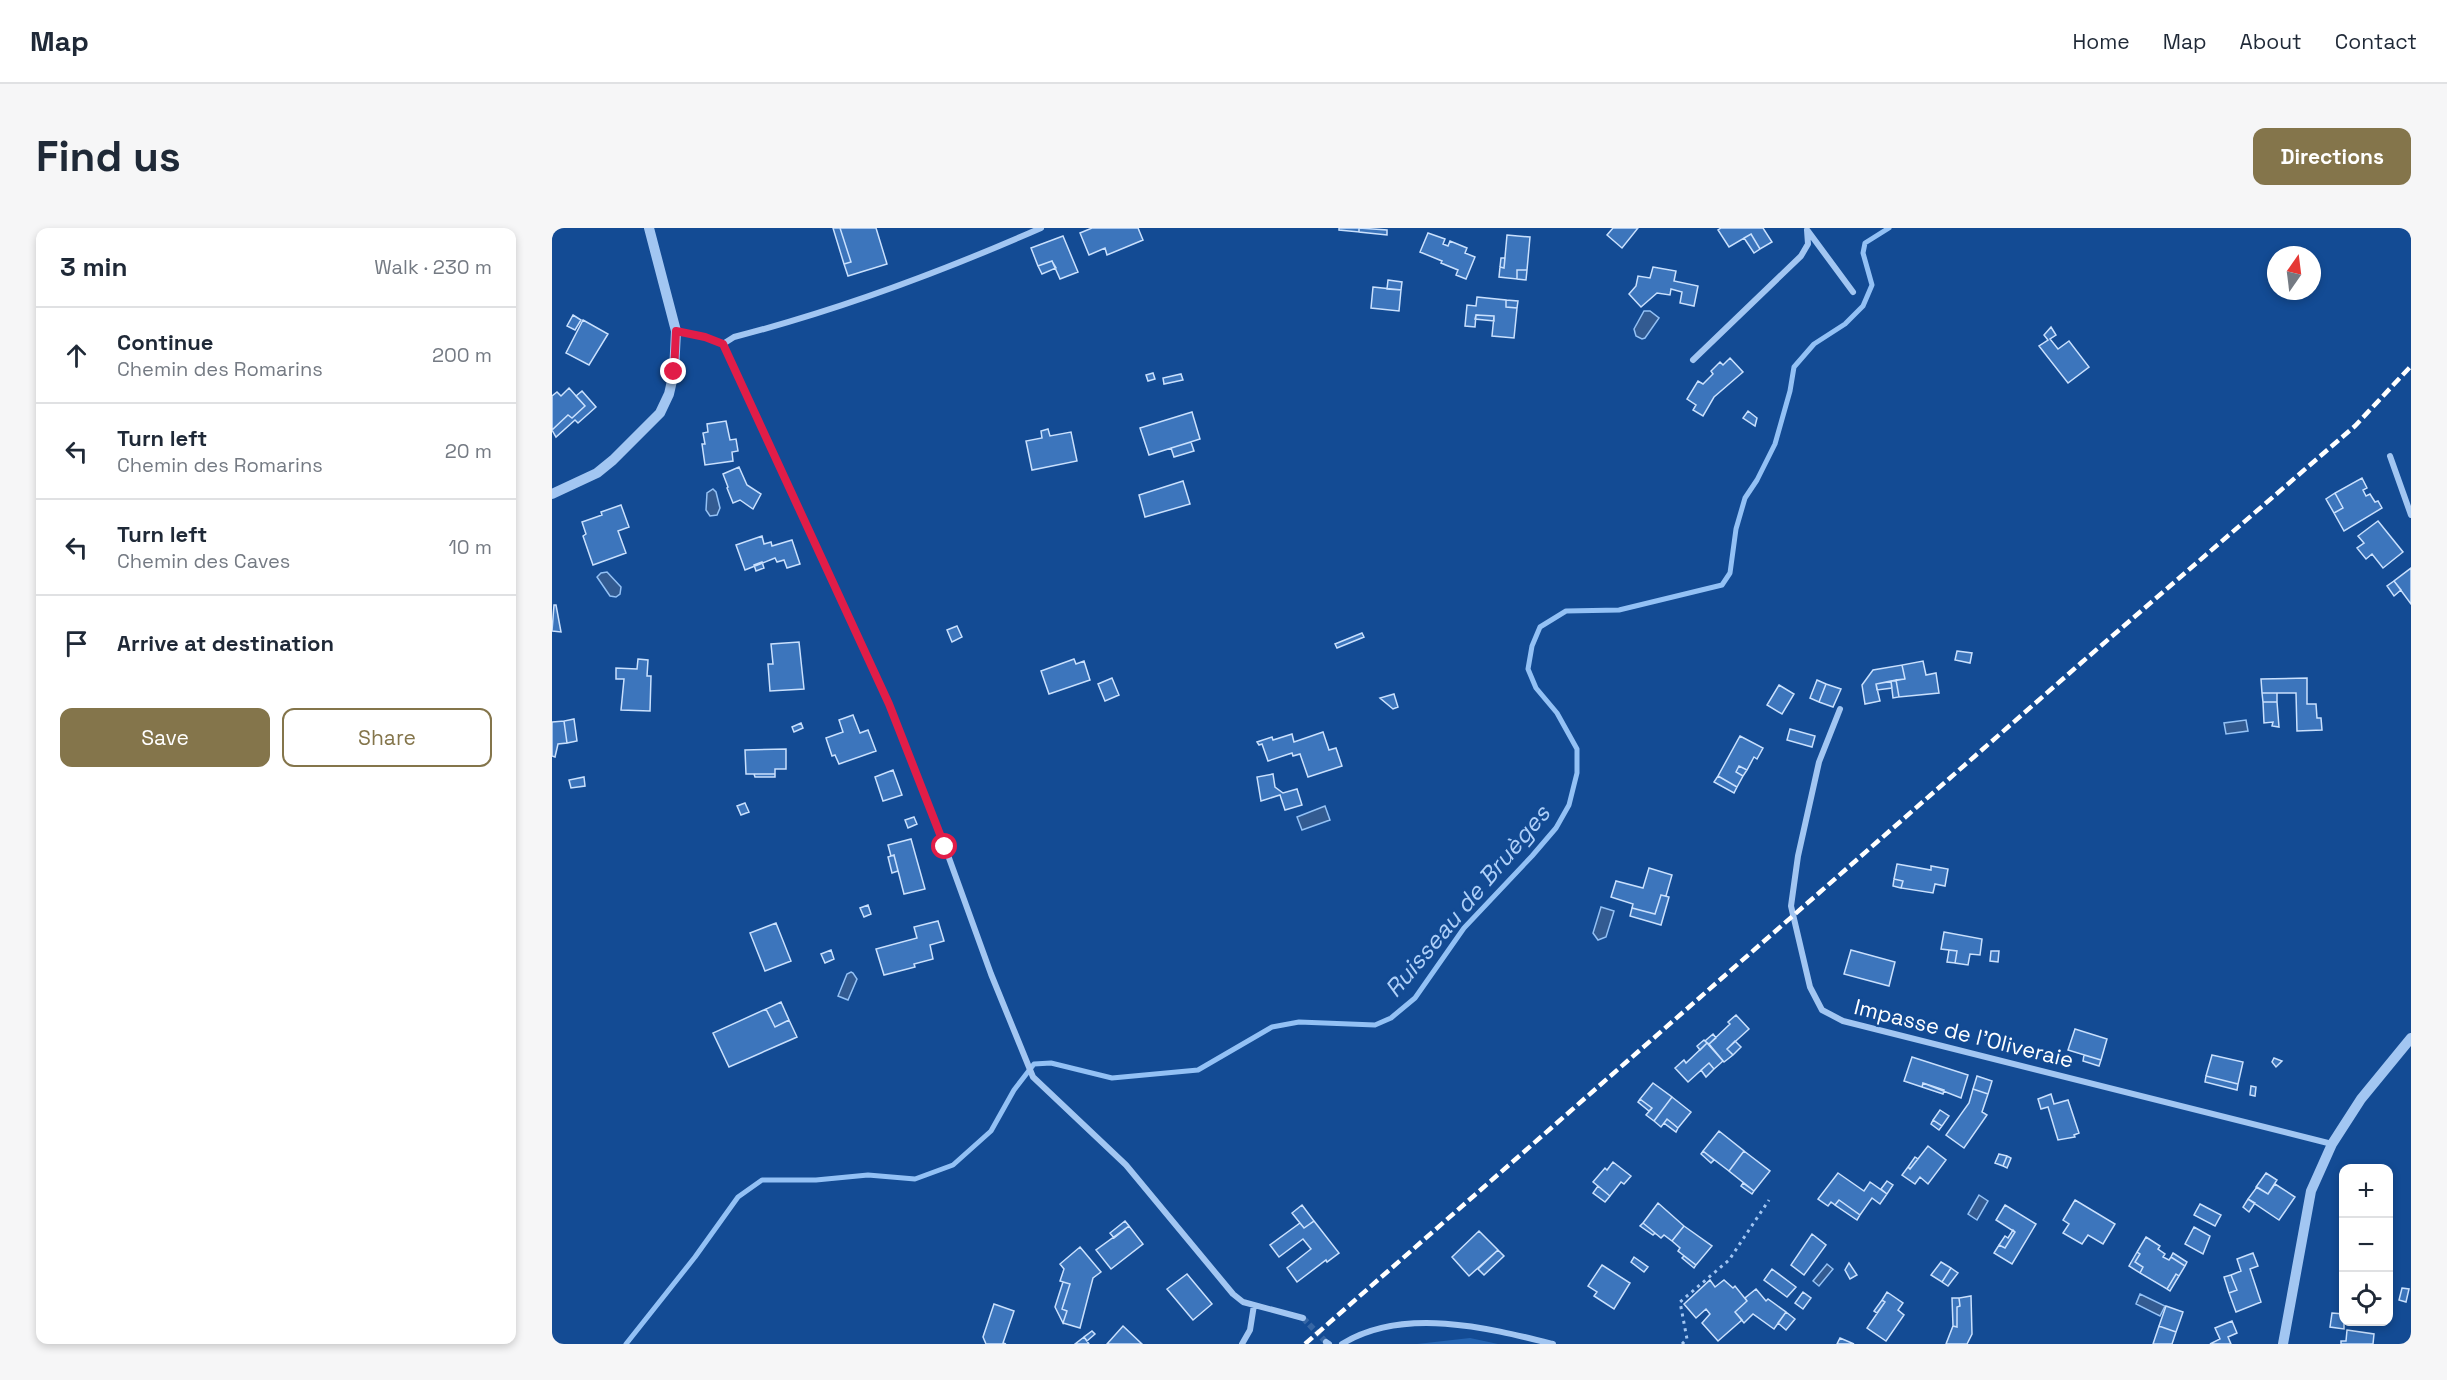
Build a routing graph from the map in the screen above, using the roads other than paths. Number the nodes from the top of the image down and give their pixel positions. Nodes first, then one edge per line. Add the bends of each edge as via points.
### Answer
1 (650, 228) edge
2 (1041, 228) edge
3 (1807, 229) edge
4 (1853, 292) dead end
5 (676, 331) junction
6 (723, 344) junction
7 (1693, 360) dead end
8 (2390, 456) dead end
9 (552, 494) edge
10 (2411, 515) edge
11 (1840, 709) dead end
12 (2411, 1038) edge
13 (2332, 1144) junction
14 (1254, 1305) junction
15 (1303, 1318) tunnel mouth
16 (1242, 1344) edge
17 (1342, 1344) edge
18 (1553, 1344) edge
19 (2283, 1344) edge

1 - 5 street
2 - 6 street via 957,265 845,305 734,337
3 - 4 street
3 - 7 street via 1808,244 1801,256
5 - 6 street
5 - 9 street via 674,372 660,413 597,473
6 - 14 street via 889,704 1033,1077 1126,1165 1233,1294
8 - 10 street
11 - 13 street, Impasse de l'Oliveraie via 1819,762 1791,906 1810,987 1822,1010 1843,1022
12 - 13 street via 2361,1099
13 - 19 street via 2312,1191
14 - 15 street
14 - 16 street via 1250,1330
17 - 18 street via 1357,1335 1390,1326 1447,1323

